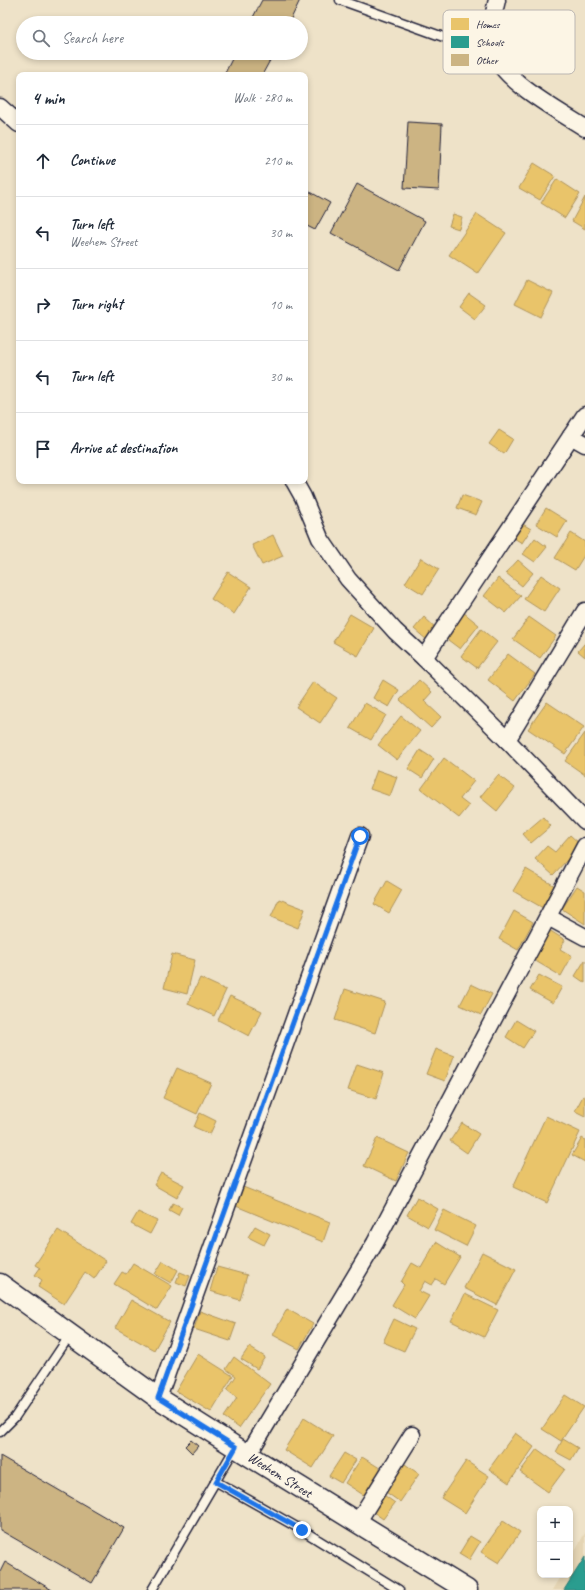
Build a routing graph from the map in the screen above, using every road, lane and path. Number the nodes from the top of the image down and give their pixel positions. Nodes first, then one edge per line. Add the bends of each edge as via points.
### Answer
1 (340, 0) edge
2 (497, 0) edge
3 (495, 10) edge
4 (443, 37) edge
5 (508, 74) edge
6 (0, 107) edge
7 (16, 121) edge
8 (585, 128) edge
9 (585, 415) edge
10 (578, 440) edge
11 (295, 484) edge
12 (585, 611) edge
13 (424, 658) junction
14 (507, 740) junction
15 (585, 821) edge
16 (360, 836) dead end
17 (585, 846) edge
18 (548, 917) junction
19 (585, 937) edge
20 (0, 1284) edge
21 (70, 1335) junction
22 (158, 1398) junction
23 (0, 1432) edge
24 (412, 1435) dead end
25 (242, 1451) junction
26 (216, 1482) junction
27 (357, 1523) junction
28 (152, 1590) edge
29 (399, 1590) edge
30 (467, 1590) edge

1 - 4 lane
2 - 3 street
5 - 8 street via 521,86
6 - 7 street
9 - 10 street
10 - 13 street
11 - 13 street via 320,538 344,574 395,631
12 - 14 street
13 - 14 street
14 - 15 street
16 - 22 street
17 - 18 street
18 - 19 street
18 - 25 street via 375,1243
20 - 21 street, Weehem Street
21 - 22 street, Weehem Street
21 - 23 lane via 15,1417
22 - 25 street, Weehem Street
24 - 27 street
25 - 26 lane
25 - 27 street, Weehem Street
26 - 28 lane
26 - 29 lane via 302,1530
27 - 30 street, Weehem Street

